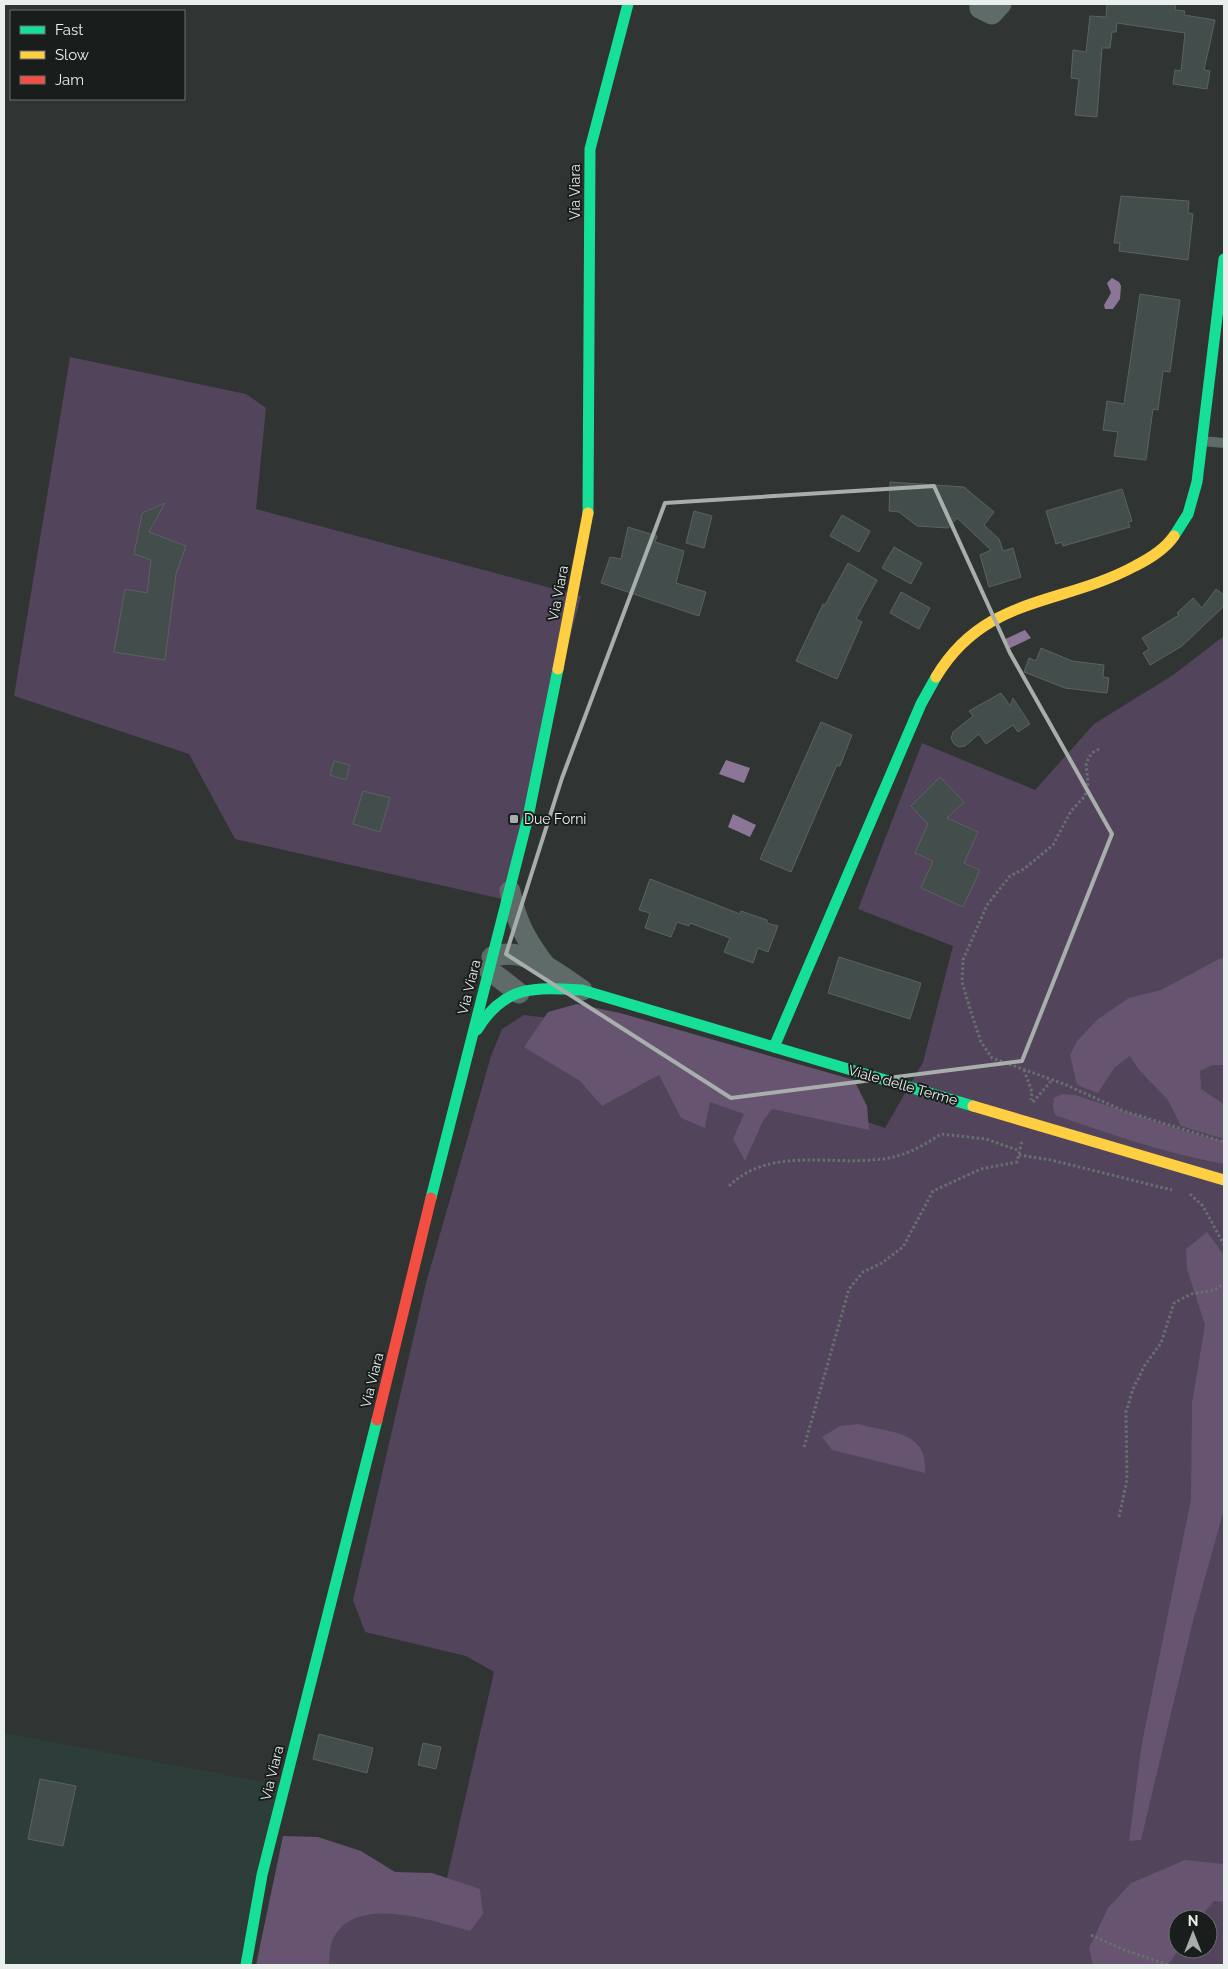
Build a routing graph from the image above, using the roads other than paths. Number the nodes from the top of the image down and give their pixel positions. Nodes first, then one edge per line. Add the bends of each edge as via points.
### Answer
1 (628, 4) edge
2 (980, 4) edge
3 (1001, 4) edge
4 (1224, 259) edge
5 (1201, 441) junction
6 (1224, 443) edge
7 (510, 891) junction
8 (491, 964) junction
9 (545, 965) junction
10 (582, 990) junction
11 (519, 993) junction
12 (472, 1036) junction
13 (774, 1047) junction
14 (1224, 1180) edge
15 (246, 1965) edge

1 - 7 main road, Via Viara via 590,149 590,504 528,818
2 - 3 street via 983,11 992,14
4 - 5 main road
5 - 6 lane
5 - 13 main road via 1190,506 1166,545 1120,575 990,621 962,642 940,670 921,704
7 - 8 main road, Via Viara
7 - 9 street, Viale delle Terme via 525,938
8 - 9 street, Viale delle Terme via 502,954 514,954
8 - 11 street
8 - 12 main road, Via Viara
9 - 10 street, Viale delle Terme
10 - 11 main road, Viale delle Terme via 547,988
10 - 13 main road, Viale delle Terme
11 - 12 main road, Viale delle Terme via 494,1005
12 - 15 main road, Via Viara via 262,1875
13 - 14 main road, Viale delle Terme

